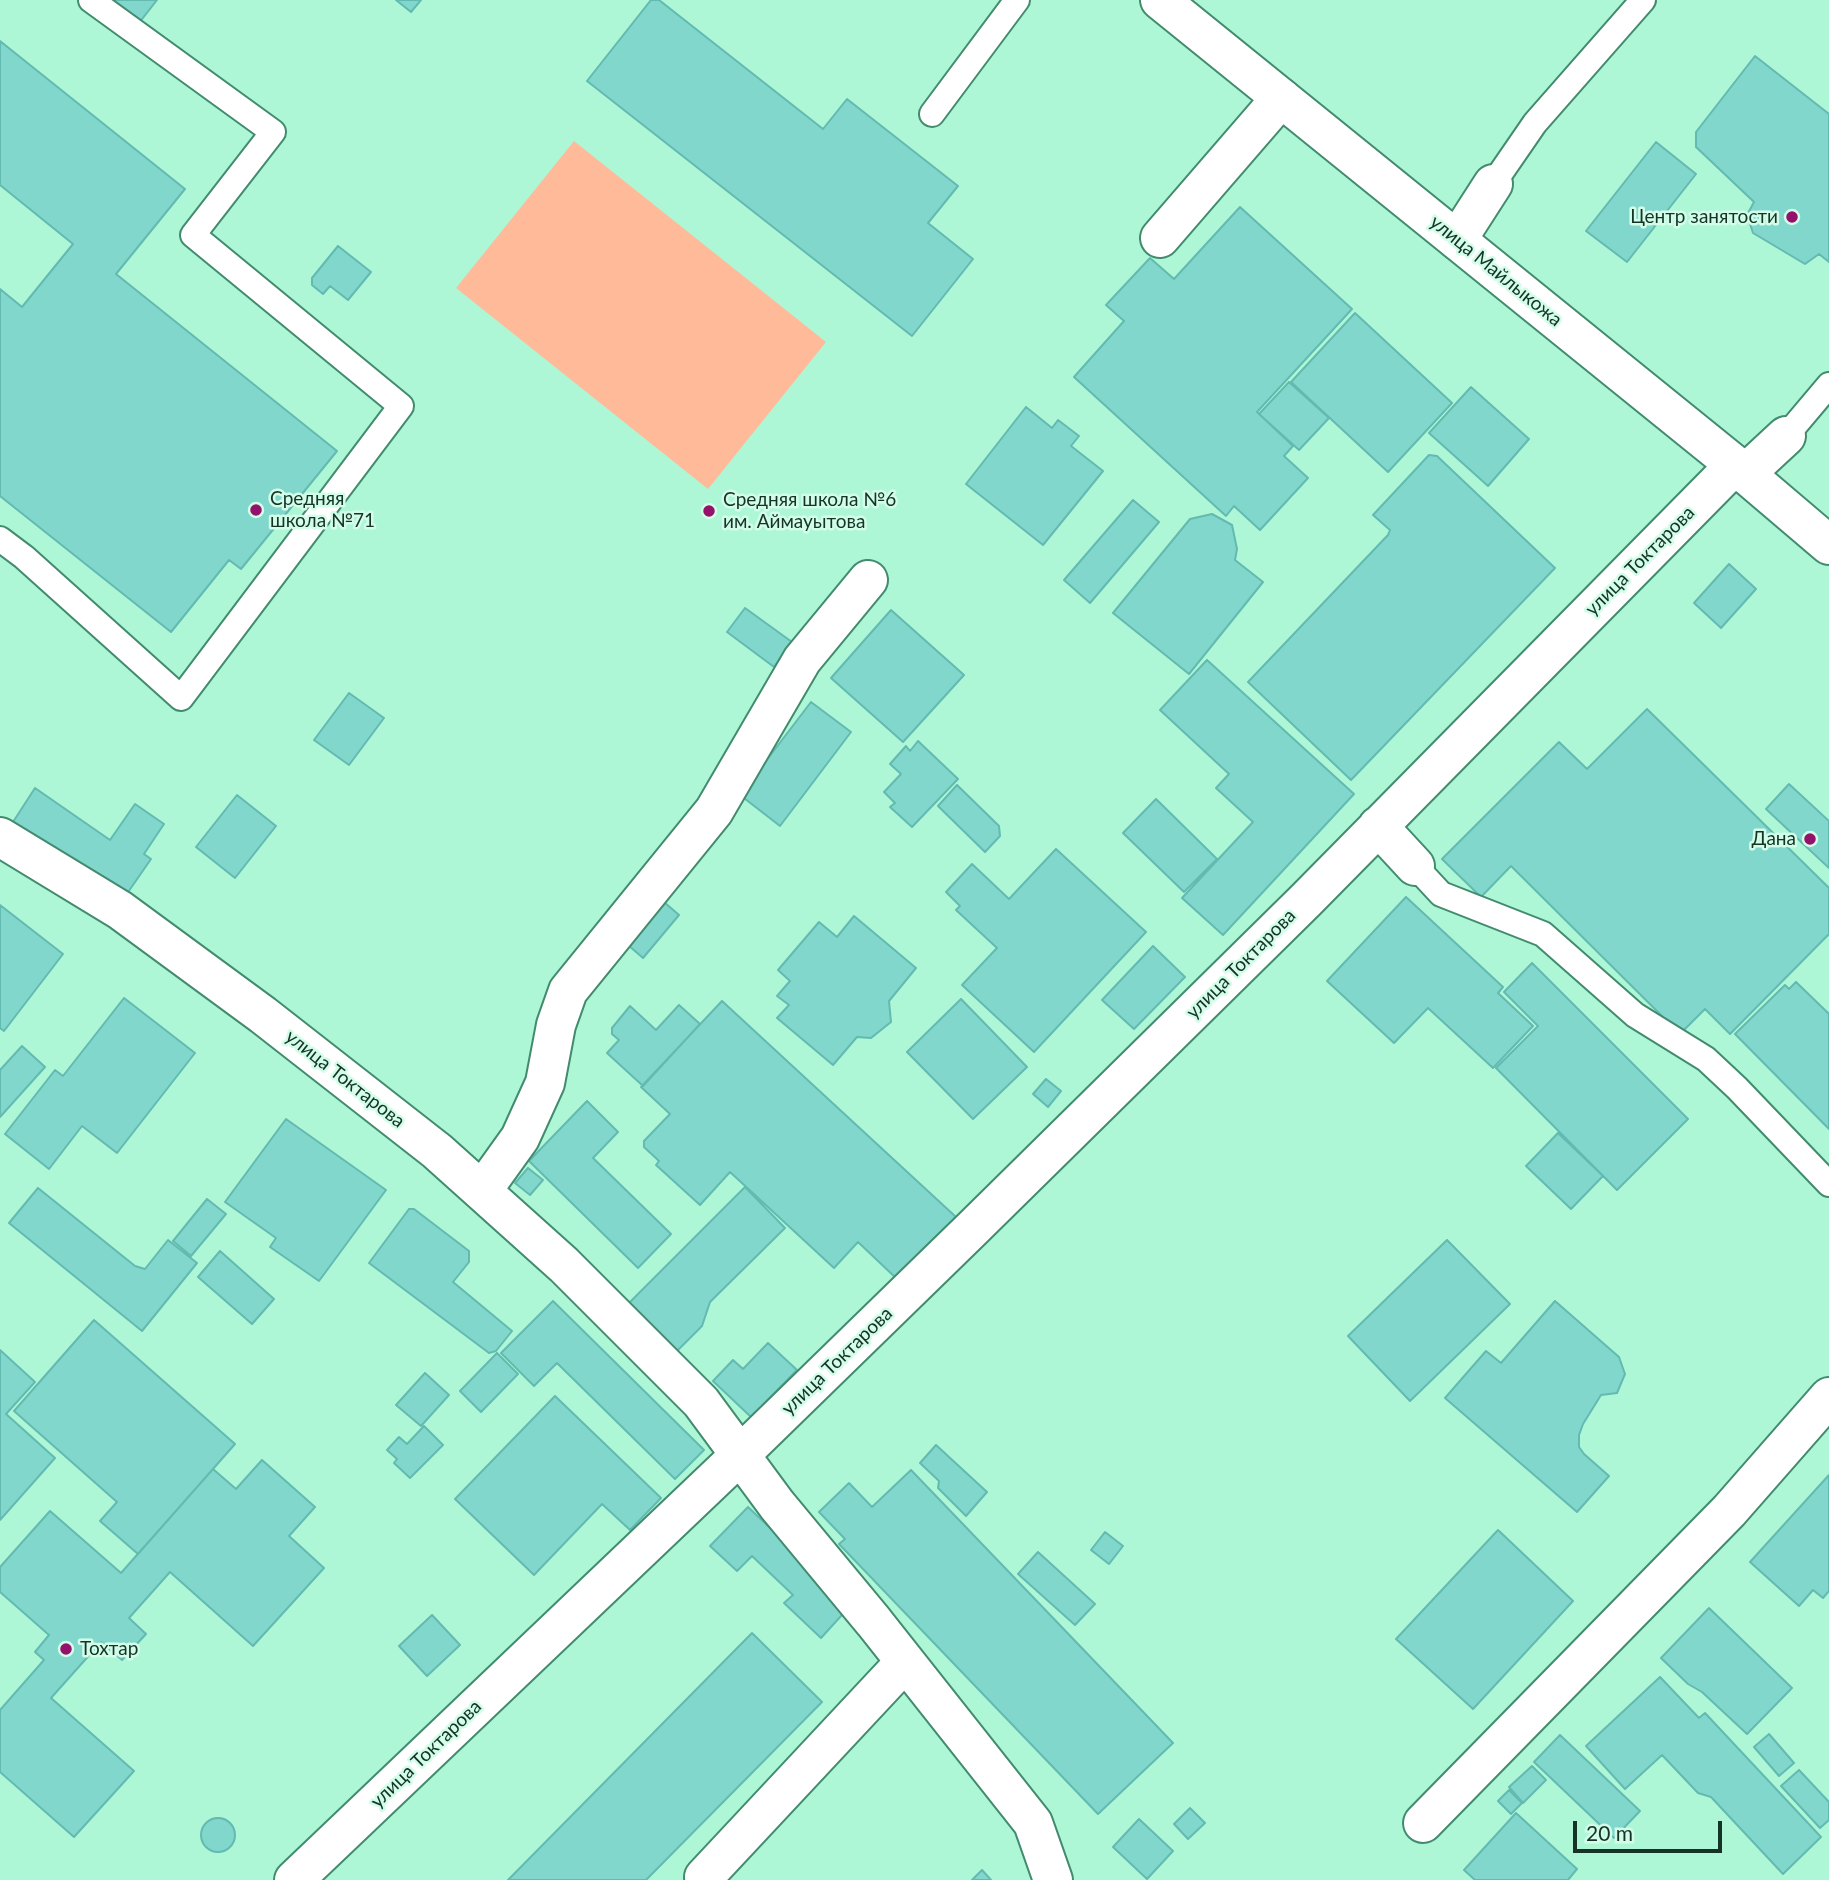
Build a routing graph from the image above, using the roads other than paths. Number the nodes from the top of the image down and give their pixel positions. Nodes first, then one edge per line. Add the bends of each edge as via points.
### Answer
1 (91, 0) edge
2 (1017, 0) edge
3 (1160, 0) edge
4 (1643, 0) edge
5 (1281, 98) junction
6 (932, 114) dead end
7 (1493, 184) joint
8 (1160, 238) dead end
9 (1457, 240) junction
10 (1829, 384) edge
11 (1786, 436) joint
12 (1740, 470) junction
13 (0, 539) edge
14 (1829, 545) edge
15 (868, 580) dead end
16 (1378, 826) junction
17 (0, 837) edge
18 (1415, 866) joint
19 (1829, 1184) edge
20 (482, 1191) junction
21 (1829, 1397) edge
22 (740, 1455) junction
23 (905, 1662) junction
24 (1423, 1823) dead end
25 (312, 1874) edge
26 (704, 1877) dead end
27 (1053, 1880) edge

1 - 13 lane via 273,132 193,235 401,406 181,698
2 - 6 lane
3 - 5 street, улица Майлыкожа
4 - 7 lane via 1535,123
5 - 8 street
5 - 9 street, улица Майлыкожа
7 - 9 street
9 - 12 street, улица Майлыкожа
10 - 11 lane
11 - 12 street, улица Токтарова
12 - 14 street, улица Майлыкожа
12 - 16 street, улица Токтарова
15 - 20 street via 802,660 714,811 568,991 545,1083 520,1138
16 - 18 street
16 - 22 street, улица Токтарова
17 - 20 street, улица Токтарова via 120,910 263,1015
18 - 19 lane via 1441,894 1543,934 1635,1015 1706,1059
20 - 22 street, улица Токтарова via 564,1265 701,1402
21 - 24 street via 1729,1511
22 - 23 street, улица Токтарова
22 - 25 street, улица Токтарова
23 - 26 street
23 - 27 street, улица Токтарова via 1032,1823

